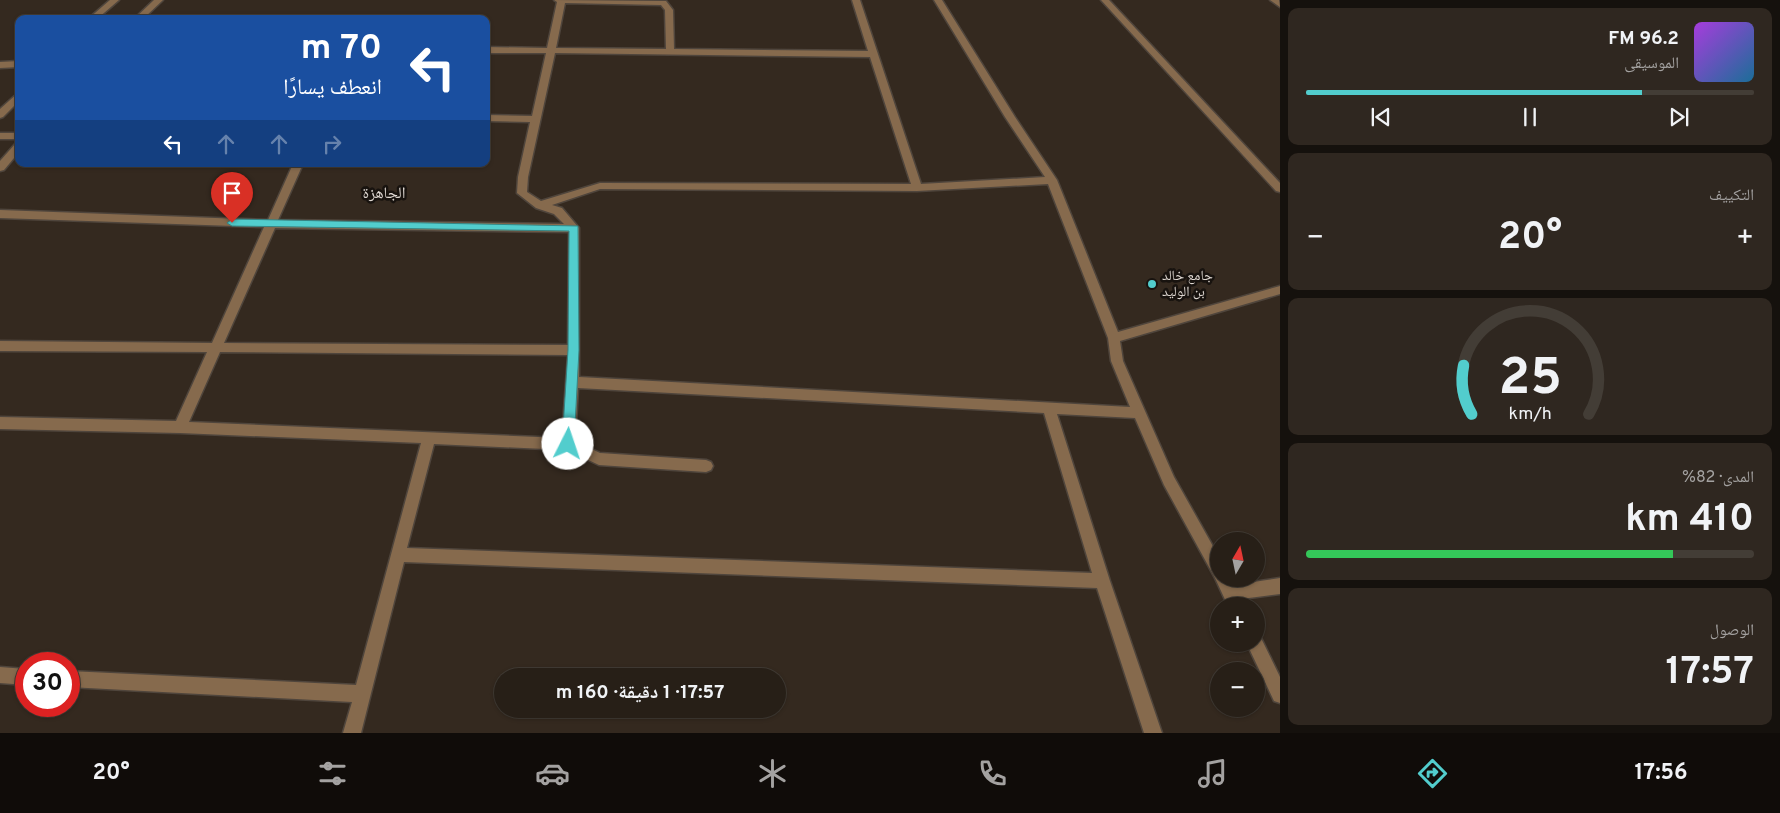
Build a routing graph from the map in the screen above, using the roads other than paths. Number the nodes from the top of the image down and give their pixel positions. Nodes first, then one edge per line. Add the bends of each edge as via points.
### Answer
1 (115, 0) edge
2 (159, 0) edge
3 (561, 0) edge
4 (856, 0) edge
5 (938, 0) edge
6 (1105, 0) edge
7 (1274, 0) edge
8 (1280, 5) edge
9 (97, 15) edge
10 (142, 15) edge
11 (490, 50) edge
12 (549, 52) junction
13 (670, 52) junction
14 (872, 54) junction
15 (15, 64) edge
16 (0, 65) edge
17 (15, 99) edge
18 (0, 115) edge
19 (490, 118) edge
20 (536, 119) junction
21 (0, 136) edge
22 (15, 136) edge
23 (15, 150) edge
24 (297, 167) edge
25 (0, 168) edge
26 (1052, 180) junction
27 (917, 188) junction
28 (1280, 189) edge
29 (540, 205) junction
30 (0, 214) edge
31 (271, 223) junction
32 (574, 228) junction
33 (1280, 290) edge
34 (1114, 338) junction
35 (0, 346) edge
36 (216, 347) junction
37 (574, 350) junction
38 (572, 382) junction
39 (1049, 408) junction
40 (1141, 413) junction
41 (0, 423) edge
42 (180, 427) junction
43 (429, 437) junction
44 (568, 444) junction
45 (706, 466) dead end
46 (398, 555) junction
47 (1210, 556) edge
48 (1102, 581) junction
49 (1280, 586) edge
50 (1243, 597) edge
51 (1259, 652) edge
52 (0, 675) edge
53 (15, 676) edge
54 (80, 680) edge
55 (362, 694) junction
56 (1280, 695) edge
57 (352, 733) edge
58 (1153, 733) edge

1 - 9 street
2 - 10 street
3 - 12 street
3 - 13 street via 663,3 669,10
4 - 14 street
5 - 26 street
6 - 28 street
7 - 8 street
11 - 12 street
12 - 13 street
12 - 20 street
13 - 14 street
14 - 27 street
15 - 16 street
17 - 18 street
19 - 20 street
20 - 29 street via 522,193
21 - 22 street
23 - 25 street
24 - 31 street
26 - 27 street
26 - 34 street
27 - 29 street via 600,186
29 - 32 street via 558,211
30 - 31 street
31 - 32 street
31 - 36 street
32 - 37 street
33 - 34 street
34 - 40 street via 1118,361
35 - 36 street
36 - 37 street
36 - 42 street
37 - 38 street
38 - 39 street
38 - 44 street
39 - 40 street
39 - 48 street
40 - 47 street via 1169,481
41 - 42 street
42 - 43 street
43 - 44 street
43 - 46 street
44 - 45 street via 599,459
46 - 48 street
46 - 55 street
48 - 58 street
49 - 50 street
51 - 56 street
52 - 53 street
54 - 55 street
55 - 57 street

